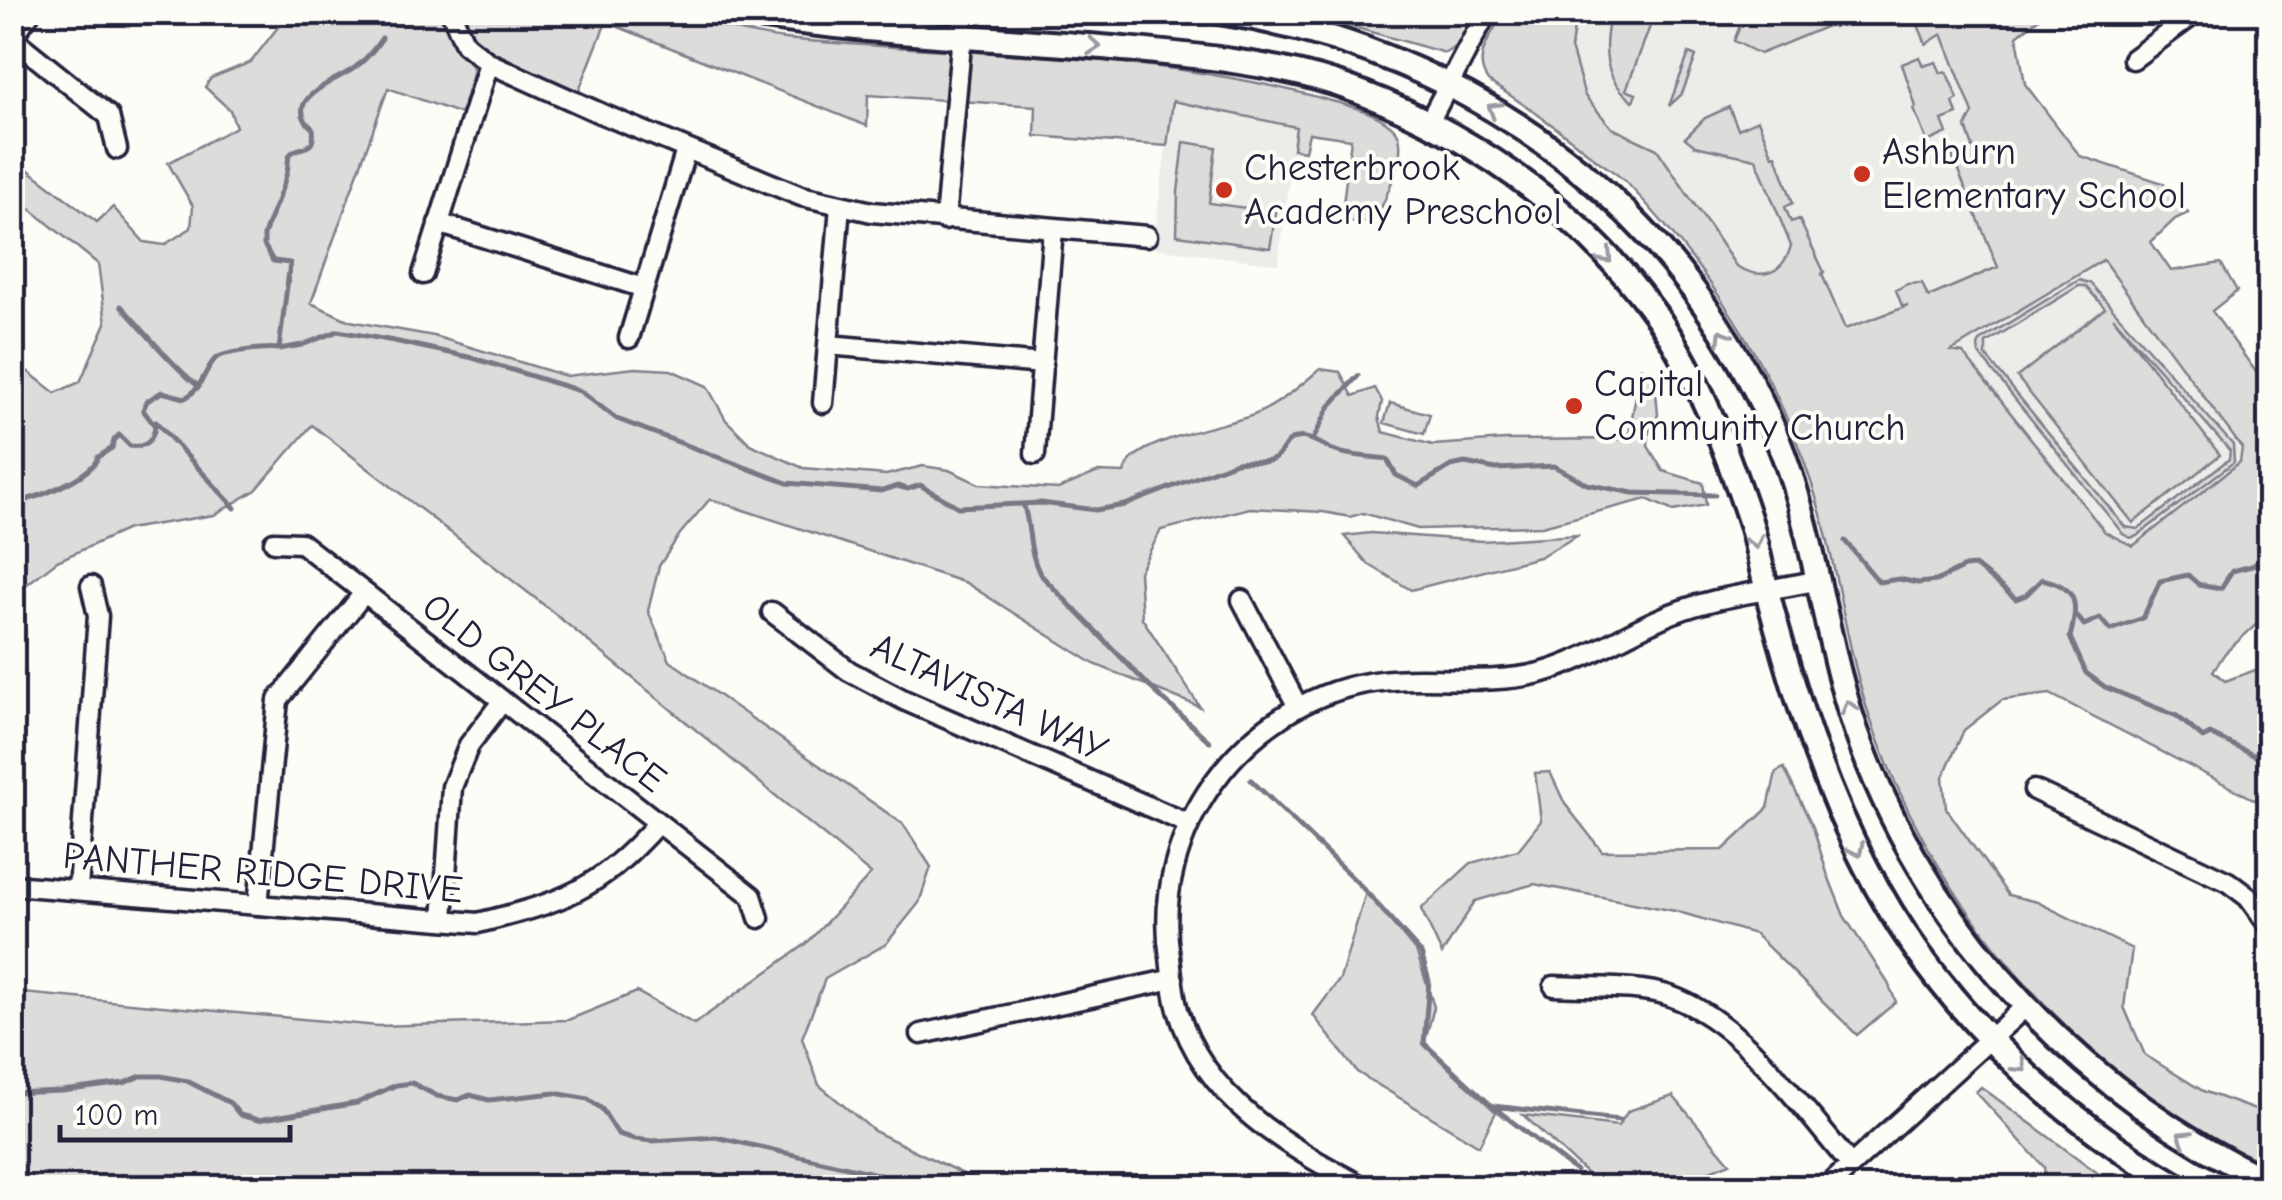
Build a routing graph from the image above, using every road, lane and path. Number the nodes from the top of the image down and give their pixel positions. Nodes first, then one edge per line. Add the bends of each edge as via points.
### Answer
1 (32, 12) edge
2 (451, 12) edge
3 (732, 12) edge
4 (1219, 12) edge
5 (1486, 12) edge
6 (2196, 12) edge
7 (963, 24) edge
8 (12, 37) edge
9 (2132, 60) dead end
10 (489, 62) junction
11 (1450, 84) junction
12 (1428, 124) junction
13 (117, 149) dead end
14 (686, 150) junction
15 (840, 206) junction
16 (946, 220) junction
17 (438, 223) junction
18 (1052, 228) junction
19 (1147, 236) dead end
20 (422, 274) dead end
21 (644, 288) junction
22 (629, 338) dead end
23 (828, 345) junction
24 (1044, 364) junction
25 (822, 404) dead end
26 (1035, 454) dead end
27 (274, 542) dead end
28 (1819, 580) junction
29 (91, 586) dead end
30 (1767, 591) junction
31 (364, 593) junction
32 (1242, 600) dead end
33 (772, 612) dead end
34 (501, 703) junction
35 (1298, 707) junction
36 (2034, 790) dead end
37 (658, 824) junction
38 (1189, 824) junction
39 (12, 885) edge
40 (78, 889) junction
41 (258, 905) junction
42 (759, 918) dead end
43 (443, 920) junction
44 (2270, 927) edge
45 (1173, 978) junction
46 (1554, 986) dead end
47 (2024, 1007) junction
48 (920, 1034) dead end
49 (1990, 1038) junction
50 (1852, 1165) junction
51 (2270, 1183) edge
52 (1364, 1188) edge
53 (1826, 1188) edge
54 (2181, 1188) edge

1 - 8 street
2 - 10 street via 466,44
3 - 7 main road via 824,24
4 - 11 main road via 1326,36
5 - 11 street
6 - 9 street
7 -> 12 main road via 1282,69
7 - 16 street
8 - 13 street via 109,116
10 - 14 street
10 - 17 street
11 - 12 street
28 -> 11 main road via 1771,424 1694,292 1638,227 1557,152
12 -> 30 main road via 1554,205 1658,318 1713,422 1749,518
14 - 15 street
14 - 21 street
15 - 16 street
15 - 23 street
16 - 18 street
17 - 20 street
17 - 21 street
18 - 19 street
18 - 24 street
21 - 22 street
23 - 24 street
23 - 25 street
24 - 26 street
27 - 31 street, OLD GREY PLACE via 300,543
28 - 30 street
47 -> 28 main road via 1958,924 1892,812 1852,718
29 - 40 street via 98,616
30 - 35 street via 1704,602 1534,674 1398,678
30 -> 49 main road via 1816,754 1866,868 1914,948
31 - 34 street, OLD GREY PLACE
31 - 41 street via 278,700
32 - 35 street
33 - 38 street, ALTAVISTA WAY via 849,671 906,702
34 - 37 street, OLD GREY PLACE
34 - 43 street via 469,744 452,786
35 - 38 street via 1239,752
36 - 44 street via 2228,882
37 - 42 street, OLD GREY PLACE via 752,896
37 - 43 street, PANTHER RIDGE DRIVE via 594,884 551,906 478,924
38 - 45 street via 1170,888
39 - 40 street, PANTHER RIDGE DRIVE
40 - 41 street, PANTHER RIDGE DRIVE
41 - 43 street, PANTHER RIDGE DRIVE
45 - 48 street
45 - 52 street via 1188,1038 1238,1106 1289,1148
46 - 50 street via 1655,992 1714,1020
47 - 49 street
51 -> 47 main road via 2154,1118
49 - 50 street
49 -> 54 main road via 2098,1135
50 - 53 street

